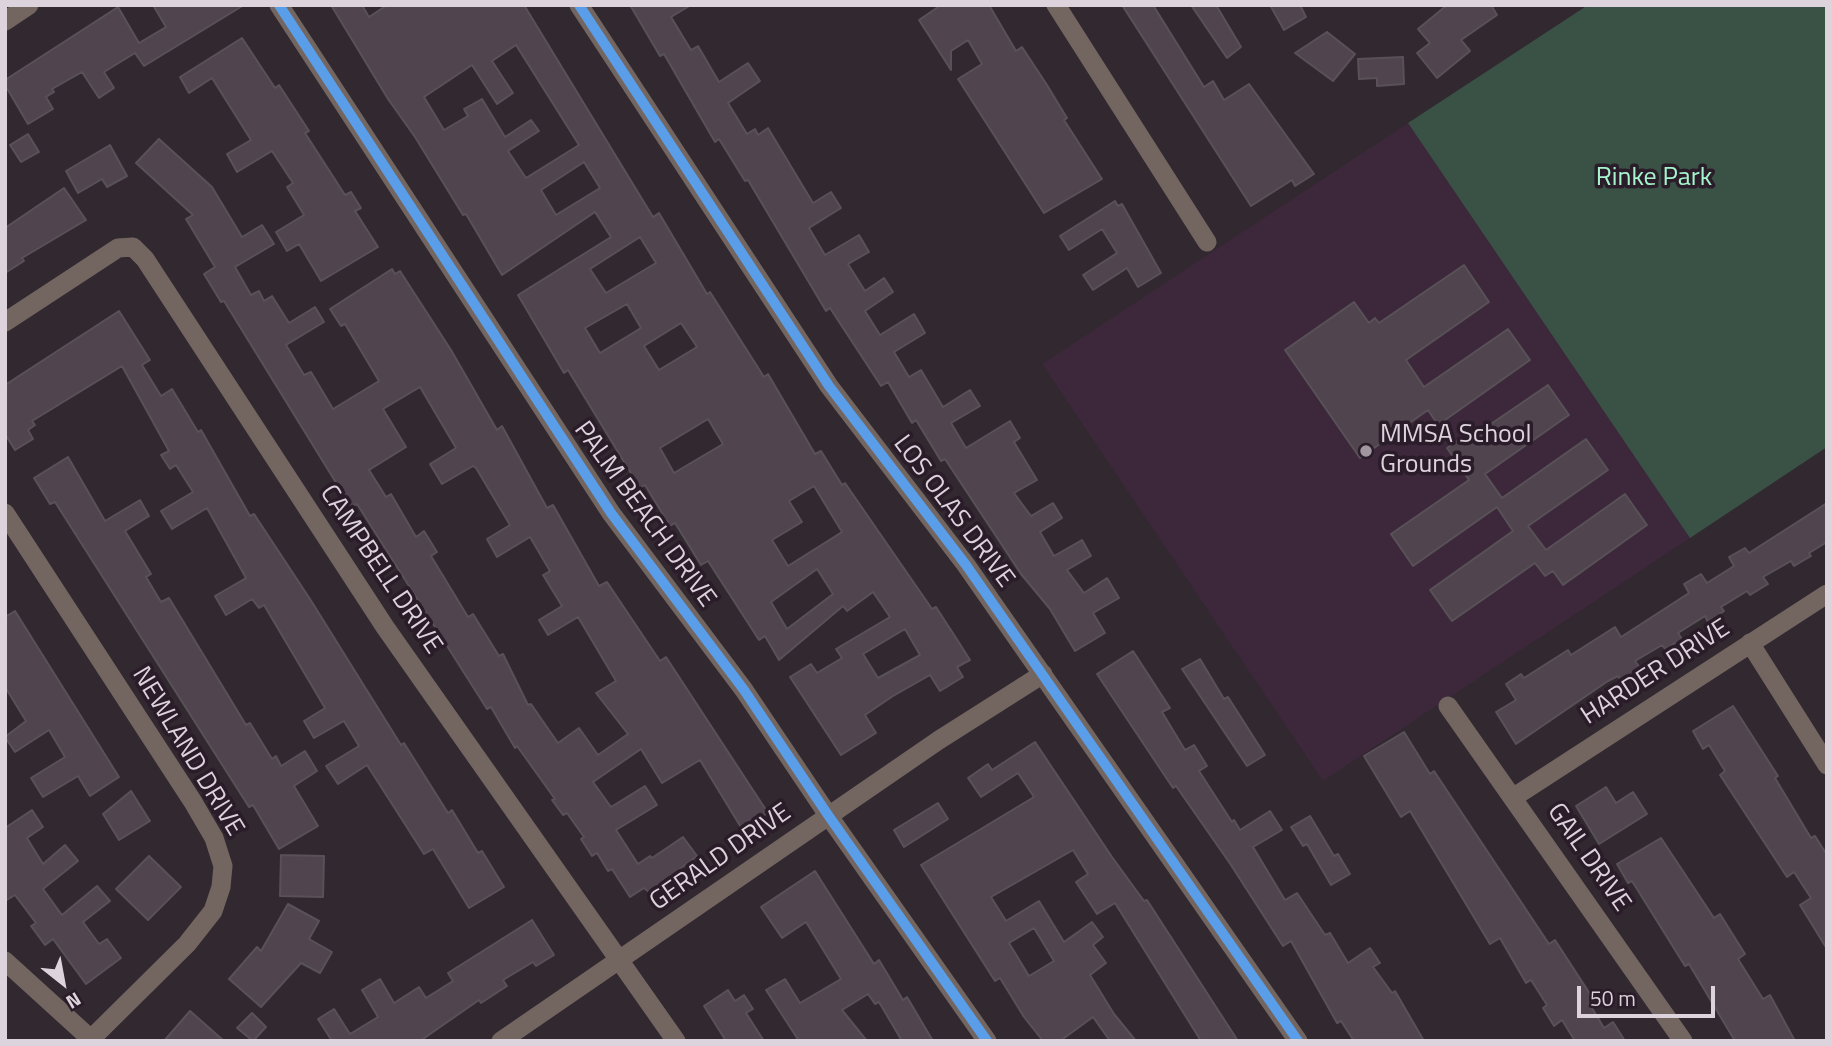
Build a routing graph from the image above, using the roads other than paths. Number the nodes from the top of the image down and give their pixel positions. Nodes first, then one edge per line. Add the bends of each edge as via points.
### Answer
1 (29, 5) edge
2 (279, 5) edge
3 (579, 5) edge
4 (1056, 5) edge
5 (5, 21) edge
6 (1207, 242) dead end
7 (5, 322) edge
8 (5, 513) edge
9 (1827, 594) edge
10 (1750, 643) junction
11 (1043, 674) junction
12 (1448, 706) dead end
13 (1827, 765) edge
14 (1514, 797) junction
15 (828, 815) junction
16 (5, 961) edge
17 (620, 961) junction
18 (92, 1040) edge
19 (501, 1041) edge
20 (676, 1041) edge
21 (987, 1041) edge
22 (1298, 1041) edge
23 (1683, 1041) edge

1 - 5 street
2 - 15 street, PALM BEACH DRIVE via 611,513 744,690
3 - 11 street, LOS OLAS DRIVE via 829,386
4 - 6 street
7 - 17 street, CAMPBELL DRIVE via 118,248 134,247 385,627
8 - 18 street, NEWLAND DRIVE via 193,802 214,838 223,866 213,911 187,944
9 - 10 street, HARDER DRIVE
10 - 13 street
10 - 14 street, HARDER DRIVE
11 - 15 street, GERALD DRIVE
11 - 22 street, LOS OLAS DRIVE
12 - 14 street, GAIL DRIVE
14 - 23 street, GAIL DRIVE
15 - 17 street, GERALD DRIVE
15 - 21 street, PALM BEACH DRIVE
16 - 18 street
17 - 19 street, GERALD DRIVE
17 - 20 street, CAMPBELL DRIVE

